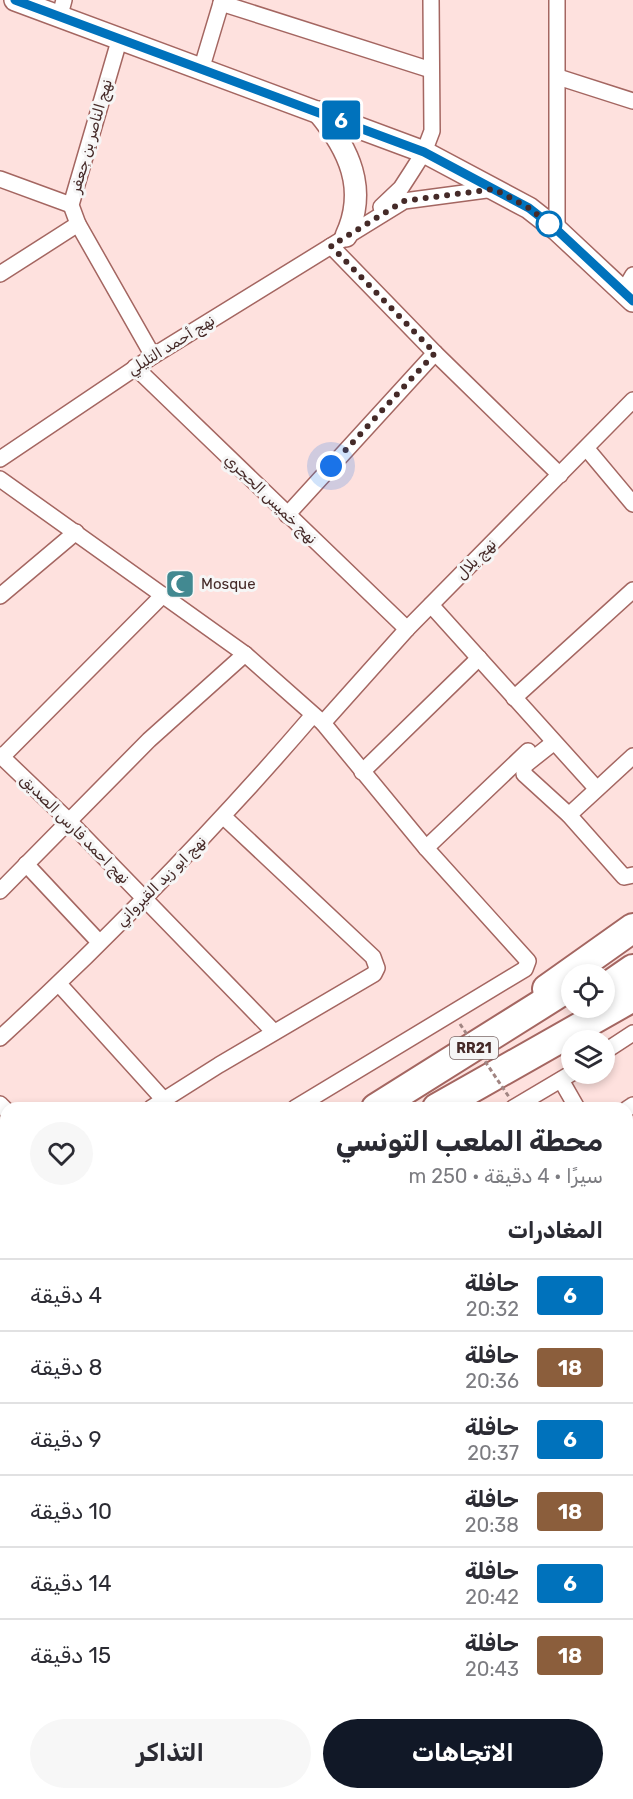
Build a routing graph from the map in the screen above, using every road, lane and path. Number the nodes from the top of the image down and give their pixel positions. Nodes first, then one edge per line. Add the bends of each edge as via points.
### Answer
1 (15, 0) edge
2 (431, 0) edge
3 (557, 0) edge
4 (221, 1) edge
5 (62, 8) edge
6 (119, 41) junction
7 (201, 70) junction
8 (431, 70) junction
9 (558, 77) junction
10 (633, 101) edge
11 (317, 111) junction
12 (424, 152) junction
13 (0, 179) edge
14 (494, 189) junction
15 (70, 205) junction
16 (78, 224) junction
17 (557, 230) junction
18 (339, 241) junction
19 (0, 274) edge
20 (630, 289) edge
21 (435, 353) junction
22 (153, 356) junction
23 (135, 367) junction
24 (633, 400) edge
25 (587, 449) junction
26 (0, 459) edge
27 (560, 475) junction
28 (0, 479) edge
29 (633, 504) edge
30 (287, 515) junction
31 (76, 532) junction
32 (633, 590) edge
33 (164, 595) junction
34 (0, 596) edge
35 (431, 604) junction
36 (407, 629) junction
37 (245, 654) junction
38 (479, 658) junction
39 (514, 698) junction
40 (318, 719) junction
41 (549, 738) junction
42 (1, 756) edge
43 (633, 756) edge
44 (362, 772) junction
45 (596, 788) junction
46 (569, 814) junction
47 (224, 817) junction
48 (69, 820) junction
49 (426, 848) junction
50 (26, 864) junction
51 (629, 877) edge
52 (0, 891) edge
53 (145, 899) junction
54 (633, 928) edge
55 (99, 942) junction
56 (633, 945) edge
57 (603, 964) edge
58 (633, 969) edge
59 (615, 981) edge
60 (59, 984) junction
61 (561, 992) edge
62 (633, 997) edge
63 (562, 1018) edge
64 (460, 1024) dead end
65 (274, 1032) junction
66 (633, 1033) edge
67 (0, 1038) edge
68 (615, 1045) edge
69 (458, 1058) junction
70 (561, 1079) edge
71 (568, 1084) edge
72 (156, 1102) edge
73 (161, 1102) edge
74 (305, 1102) edge
75 (386, 1102) edge
76 (441, 1102) edge
77 (448, 1102) edge
78 (510, 1102) edge
79 (513, 1102) edge
80 (575, 1102) edge

1 - 5 main road
2 - 8 street, نهج أحمد التليلي
3 - 9 street
4 - 7 street
4 - 8 street
5 - 6 main road
6 - 7 main road
6 - 15 street, نهج الناصر بن جعفر
7 - 11 main road
8 - 12 street, نهج أحمد التليلي via 432,131
9 - 10 street
9 - 17 street
11 - 12 main road
11 - 18 main road via 340,140 356,188 355,218
12 - 14 main road
12 - 18 street, نهج أحمد التليلي via 401,188
13 - 15 street
14 - 17 main road via 529,208
14 - 18 street, نهج أحمد التليلي via 404,201
15 - 16 street, نهج الناصر بن جعفر
16 - 19 street
16 - 22 street, نهج الناصر بن جعفر
17 - 20 main road
18 - 21 street
18 - 22 street, نهج أحمد التليلي
21 - 27 street
21 - 30 street
22 - 23 street, نهج أحمد التليلي
23 - 26 street, نهج أحمد التليلي
23 - 30 street, نهج خميس الحجري
24 - 25 street, نهج بلال
25 - 27 street, نهج بلال
25 - 29 street
27 - 35 street, نهج بلال
28 - 31 street
30 - 36 street, نهج خميس الحجري
31 - 33 street
31 - 34 street
32 - 39 street
33 - 37 street
33 - 42 street
35 - 36 street, نهج بلال
35 - 38 street
36 - 40 street, نهج بلال
37 - 40 street
37 - 48 street
38 - 39 street
38 - 44 street
39 - 41 street
40 - 44 street
40 - 47 street, نهج ابو زيد القيرواني
41 - 45 street
41 - 46 street via 523,770 524,774
41 - 49 street
42 - 48 street, نهج احمد فارس الصديق
43 - 45 street
44 - 49 street
45 - 46 street
46 - 51 street
47 - 53 street, نهج ابو زيد القيرواني
47 - 65 street via 373,957 377,968 374,974
48 - 50 street
48 - 53 street, نهج احمد فارس الصديق
49 - 74 street via 526,957 525,969
50 - 52 street
50 - 55 street
53 - 55 street, نهج ابو زيد القيرواني
53 - 65 street, نهج احمد فارس الصديق
54 - 69 highway
55 - 60 street, نهج ابو زيد القيرواني
56 - 57 highway
58 - 59 highway
60 - 67 street, نهج ابو زيد القيرواني
60 - 72 street
61 - 69 highway, RR21
62 - 77 highway
63 - 76 highway, RR21
64 - 78 path, bridge
65 - 73 street
66 - 68 street
69 - 75 highway, RR21
70 - 79 street
71 - 80 street

